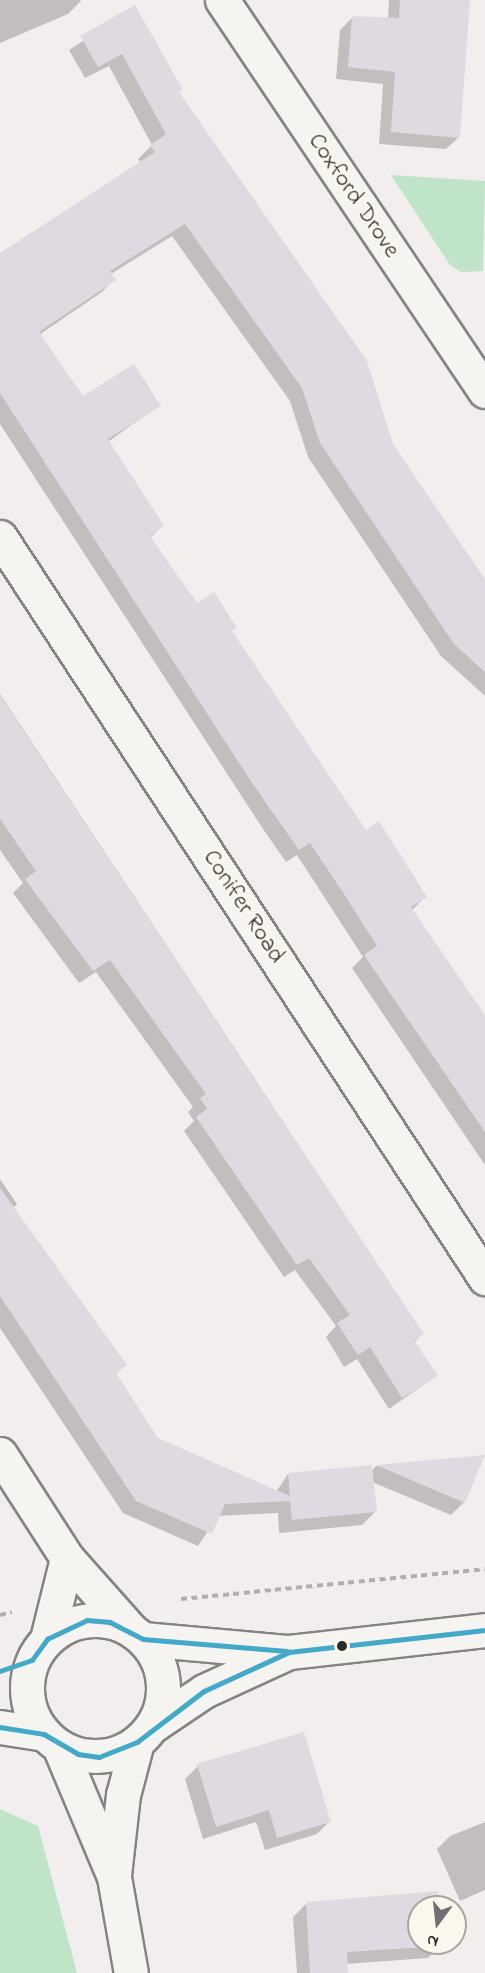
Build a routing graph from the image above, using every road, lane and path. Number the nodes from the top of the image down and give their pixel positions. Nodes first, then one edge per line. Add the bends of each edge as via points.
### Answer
1 (222, 0) edge
2 (483, 385) edge
3 (0, 537) edge
4 (485, 1278) edge
5 (0, 1454) edge
6 (67, 1558) junction
7 (485, 1569) edge
8 (59, 1590) junction
9 (175, 1599) dead end
10 (0, 1615) edge
11 (485, 1630) edge
12 (137, 1635) junction
13 (40, 1649) junction
14 (289, 1652) junction
15 (0, 1671) edge
16 (0, 1727) edge
17 (145, 1734) junction
18 (51, 1740) junction
19 (114, 1877) junction
20 (130, 1973) edge

1 - 2 street, Coxford Drove
3 - 4 street, Conifer Road
5 - 6 street
6 - 8 street
6 - 12 street
7 - 9 path
8 - 10 path via 37,1584 19,1610
8 - 13 street
11 - 14 street
12 - 13 street via 87,1620
12 - 14 street
12 - 17 street via 163,1681
13 - 15 street
13 - 18 street via 26,1690
14 - 17 street via 204,1691
16 - 18 street
17 - 18 street via 99,1757
17 - 19 street via 123,1795
18 - 19 street
19 - 20 street

